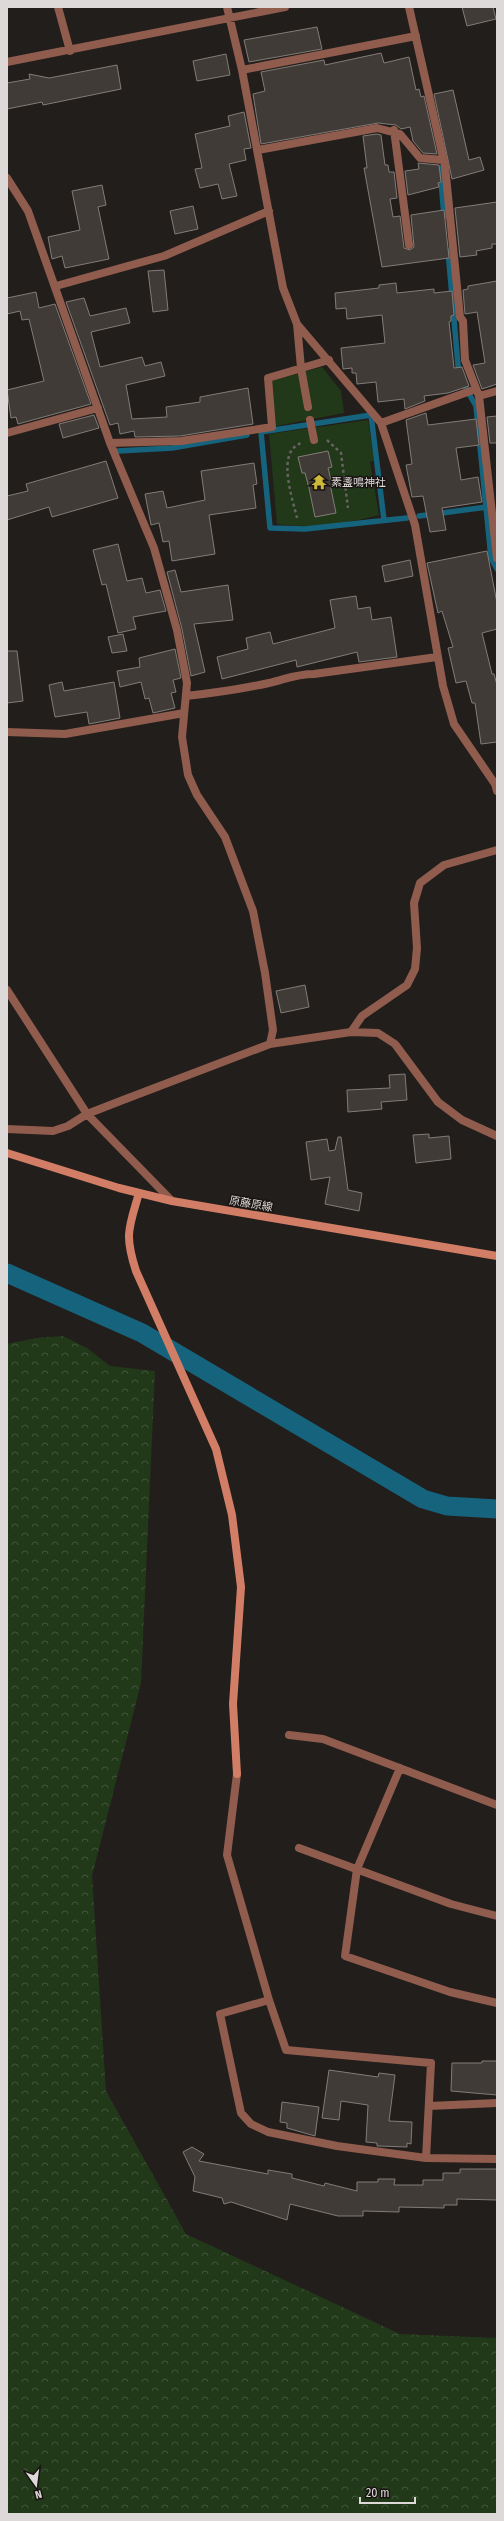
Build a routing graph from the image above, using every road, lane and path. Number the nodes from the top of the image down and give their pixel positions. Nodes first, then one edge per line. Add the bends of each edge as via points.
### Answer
1 (58, 7) edge
2 (227, 7) edge
3 (285, 7) edge
4 (409, 7) edge
5 (229, 19) junction
6 (416, 36) junction
7 (70, 51) junction
8 (7, 62) edge
9 (242, 70) junction
10 (394, 130) junction
11 (258, 150) junction
12 (443, 160) junction
13 (7, 178) edge
14 (269, 211) junction
15 (409, 245) dead end
16 (56, 286) junction
17 (297, 324) junction
18 (329, 360) junction
19 (301, 368) junction
20 (497, 391) edge
21 (473, 392) junction
22 (308, 407) dead end
23 (98, 408) junction
24 (311, 423) dead end
25 (381, 423) junction
26 (7, 433) edge
27 (314, 440) junction
28 (110, 443) junction
29 (348, 508) dead end
30 (297, 518) dead end
31 (497, 558) edge
32 (437, 657) junction
33 (186, 696) junction
34 (184, 713) junction
35 (7, 732) edge
36 (497, 791) edge
37 (497, 850) edge
38 (7, 990) edge
39 (351, 1032) junction
40 (270, 1044) junction
41 (87, 1114) junction
42 (7, 1129) edge
43 (497, 1136) edge
44 (7, 1153) edge
45 (139, 1193) junction
46 (172, 1201) junction
47 (497, 1256) edge
48 (289, 1735) dead end
49 (400, 1768) junction
50 (497, 1805) edge
51 (299, 1848) dead end
52 (356, 1869) junction
53 (497, 1916) edge
54 (269, 2000) junction
55 (497, 2003) edge
56 (497, 2103) edge
57 (429, 2106) junction
58 (426, 2158) junction
59 (497, 2159) edge

1 - 7 street
2 - 5 street
3 - 5 street
4 - 6 street
5 - 7 street
5 - 9 street
6 - 9 street
6 - 12 street
7 - 8 street
9 - 11 street
10 - 11 street via 377,128
10 - 12 street via 420,158
10 - 15 street
11 - 14 street
12 - 21 street via 460,317 463,321 465,360
13 - 16 street via 28,212
14 - 16 street via 164,256
14 - 17 street via 284,288
16 - 23 street
17 - 18 street
17 - 19 street
18 - 19 street
18 - 25 street
19 - 22 street
19 - 28 street via 268,378 272,427 180,440
20 - 21 street
21 - 25 street
21 - 31 street
23 - 26 street
23 - 28 street
24 - 27 street
25 - 32 street via 414,525
27 - 29 path via 328,440 341,453
27 - 30 path via 298,444 288,457 287,475
28 - 33 street via 154,548 177,630 187,683
32 - 33 street via 314,674 295,674 282,680 220,693
32 - 36 street via 454,724 495,784
33 - 34 street
34 - 35 street via 65,734
34 - 40 street via 182,737 188,775 225,837 253,911 273,1030
37 - 39 street via 444,865 420,883 414,904 417,948 415,970 407,985 362,1016
38 - 41 street
39 - 40 street
39 - 43 street via 378,1032 395,1044 438,1102 462,1120
40 - 41 street
41 - 42 street via 68,1126 52,1130
41 - 46 street
44 - 45 street, 原藤原線
45 - 46 street, 原藤原線
45 - 54 street via 128,1234 129,1248 136,1270 216,1449 232,1514 240,1587 233,1704 237,1774 227,1855
46 - 47 street, 原藤原線
48 - 49 street via 323,1739
49 - 50 street
49 - 52 street
51 - 52 street
52 - 53 street via 451,1904
52 - 55 street via 345,1956 450,1992
54 - 57 street via 286,2050 431,2063
54 - 58 street via 220,2014 241,2113 251,2124 268,2132 337,2146
56 - 57 street
57 - 58 street
58 - 59 street

